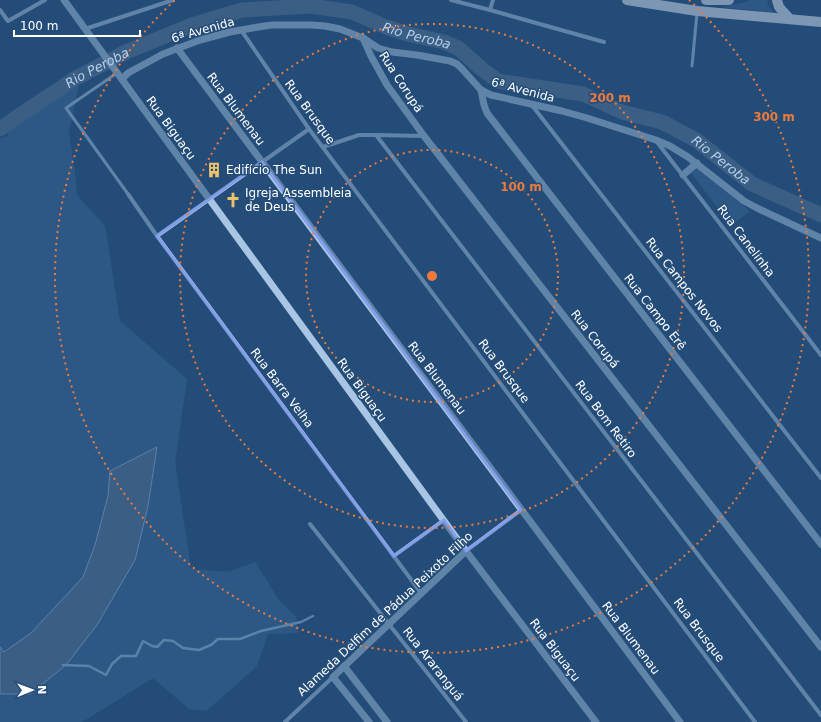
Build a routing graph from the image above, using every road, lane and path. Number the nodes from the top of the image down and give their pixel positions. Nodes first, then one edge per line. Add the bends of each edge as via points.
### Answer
1 (45, 0) edge
2 (64, 0) edge
3 (173, 0) edge
4 (451, 0) edge
5 (493, 0) edge
6 (627, 0) edge
7 (706, 0) edge
8 (729, 0) edge
9 (777, 0) edge
10 (0, 10) edge
11 (490, 10) junction
12 (697, 11) junction
13 (788, 18) junction
14 (821, 22) edge
15 (85, 29) junction
16 (241, 30) junction
17 (363, 38) junction
18 (604, 42) dead end
19 (177, 48) junction
20 (692, 66) dead end
21 (116, 71) junction
22 (122, 79) junction
23 (481, 90) junction
24 (531, 104) junction
25 (309, 129) junction
26 (376, 135) junction
27 (424, 136) junction
28 (656, 140) junction
29 (323, 147) junction
30 (262, 162) junction
31 (697, 164) junction
32 (683, 175) junction
33 (128, 194) joint
34 (209, 199) junction
35 (157, 236) junction
36 (821, 238) edge
37 (821, 355) edge
38 (821, 478) edge
39 (521, 510) junction
40 (444, 520) junction
41 (310, 524) dead end
42 (821, 544) edge
43 (466, 550) junction
44 (394, 556) junction
45 (421, 593) junction
46 (389, 624) junction
47 (821, 647) edge
48 (344, 666) junction
49 (333, 677) junction
50 (821, 715) edge
51 (286, 722) edge
52 (369, 722) edge
53 (387, 722) edge
54 (466, 722) edge
55 (596, 722) edge
56 (680, 722) edge
57 (755, 722) edge

1 - 10 street via 8,21
2 - 15 street, Rua Biguaçu
3 - 15 street
4 - 11 street
5 - 11 street
6 - 12 main road
7 - 8 main road
9 - 13 main road
11 - 18 street
12 - 13 main road
12 - 20 lane
13 - 14 main road
15 - 21 street, Rua Biguaçu
16 - 17 street, 6ª Avenida via 272,25 312,25 340,29
16 - 19 street, 6ª Avenida
16 - 25 street, Rua Brusque
17 - 23 street, 6ª Avenida via 378,48 392,52 457,64
17 - 27 street, Rua Corupá via 387,84
19 - 22 street, 6ª Avenida via 142,65
19 - 30 street, Rua Blumenau
21 - 22 street, Rua Biguaçu
21 - 33 lane via 66,108
22 - 34 street, Rua Biguaçu
23 - 24 street, 6ª Avenida via 499,98
23 - 42 street, Rua Campo Erê via 487,113
24 - 28 street, 6ª Avenida via 587,118
24 - 38 street, Rua Campos Novos
25 - 29 street, Rua Brusque
25 - 30 street
26 - 27 street
26 - 29 street via 359,135
26 - 50 street, Rua Bom Retiro
27 - 47 street, Rua Corupá
28 - 31 street, 6ª Avenida via 679,151
28 - 32 street, Rua Canelinha
29 - 57 street, Rua Brusque
30 - 34 street
30 - 39 street, Rua Blumenau
31 - 32 street
31 - 36 street, 6ª Avenida via 744,201
32 - 37 street, Rua Canelinha
33 - 35 street, Rua Barra Velha
34 - 35 street
34 - 40 street, Rua Biguaçu
35 - 44 street, Rua Barra Velha
39 - 43 street, Alameda Delfim de Pádua Peixoto Filho
39 - 56 street, Rua Blumenau
40 - 43 street, Rua Biguaçu
40 - 44 street
41 - 46 street, Rua Araranguá
43 - 45 street, Alameda Delfim de Pádua Peixoto Filho
43 - 55 street, Rua Biguaçu
44 - 45 street, Rua Barra Velha
45 - 46 street, Alameda Delfim de Pádua Peixoto Filho
46 - 48 street, Alameda Delfim de Pádua Peixoto Filho
46 - 54 street, Rua Araranguá
48 - 49 street, Alameda Delfim de Pádua Peixoto Filho
48 - 53 street
49 - 51 street, Alameda Delfim de Pádua Peixoto Filho
49 - 52 street

